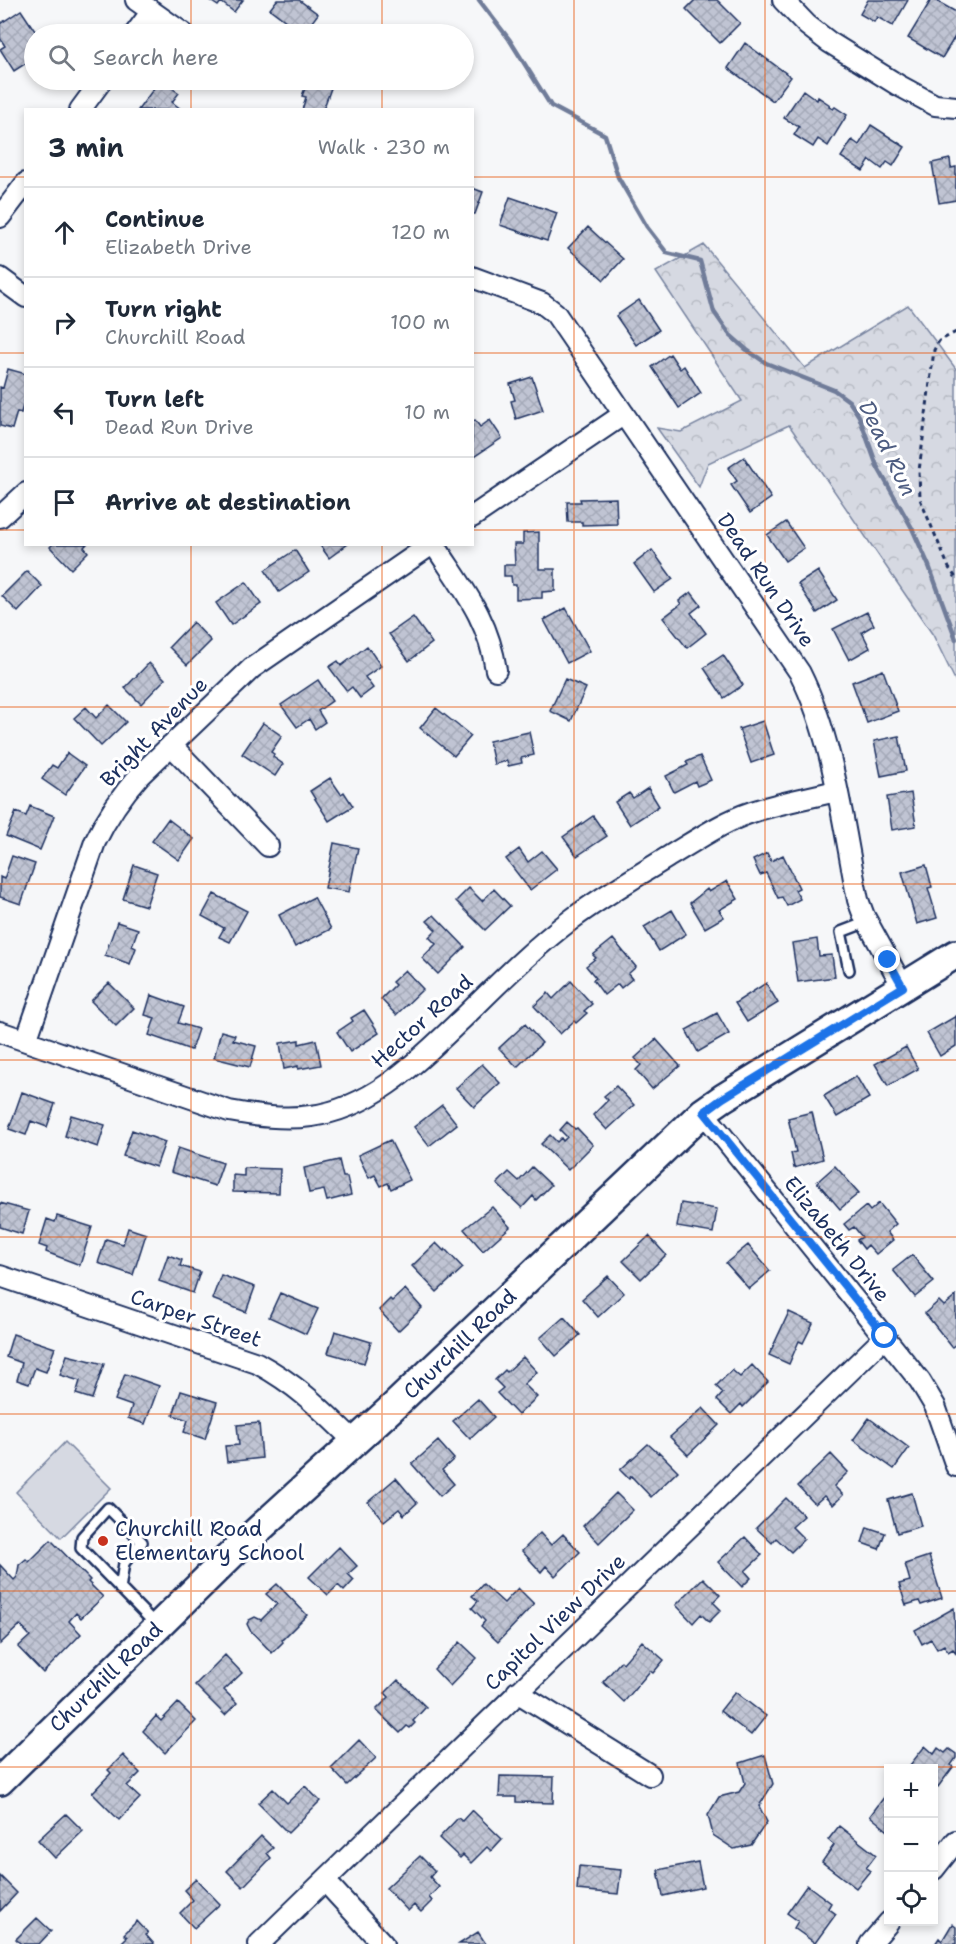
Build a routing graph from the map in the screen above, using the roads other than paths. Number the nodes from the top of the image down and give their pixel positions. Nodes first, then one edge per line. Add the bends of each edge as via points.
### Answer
1 (783, 0) edge
2 (144, 6) edge
3 (138, 24) edge
4 (170, 24) edge
5 (95, 90) edge
6 (956, 107) edge
7 (81, 108) edge
8 (24, 186) edge
9 (0, 217) edge
10 (0, 278) edge
11 (474, 279) edge
12 (24, 296) edge
13 (624, 414) junction
14 (24, 495) edge
15 (474, 516) edge
16 (0, 517) edge
17 (430, 546) edge
18 (434, 546) edge
19 (496, 670) dead end
20 (171, 745) junction
21 (836, 791) junction
22 (268, 846) dead end
23 (867, 922) junction
24 (956, 954) edge
25 (849, 970) dead end
26 (903, 987) junction
27 (0, 1032) edge
28 (26, 1041) junction
29 (704, 1112) junction
30 (0, 1276) edge
31 (885, 1336) junction
32 (355, 1442) junction
33 (956, 1466) edge
34 (120, 1589) junction
35 (158, 1627) junction
36 (517, 1692) junction
37 (650, 1775) dead end
38 (0, 1781) edge
39 (956, 1841) edge
40 (944, 1862) edge
41 (325, 1881) junction
42 (886, 1926) edge
43 (259, 1944) edge
44 (383, 1944) edge
45 (870, 1944) edge

1 - 6 street via 828,42 935,105
2 - 3 street
2 - 4 street
5 - 7 street
8 - 9 street
10 - 12 street
11 - 13 street, Dead Run Drive via 542,303 555,313
13 - 15 street
13 - 21 street, Dead Run Drive via 800,673 823,728
14 - 16 street
17 - 20 street, Bright Avenue via 252,668
18 - 19 street via 486,627
20 - 22 street
20 - 28 street, Bright Avenue via 123,794 95,842
21 - 23 street, Dead Run Drive via 858,900
21 - 28 street, Hector Road via 740,817 611,892 531,952 415,1064 368,1097 341,1108 286,1118 229,1112
23 - 25 lane via 841,932
23 - 26 street, Dead Run Drive
24 - 26 street, Churchill Road
26 - 29 street, Churchill Road
27 - 28 street, Hector Road
29 - 31 street, Elizabeth Drive
29 - 32 street, Churchill Road
30 - 32 street, Carper Street via 257,1364 305,1394
31 - 33 street, Elizabeth Drive via 935,1406
31 - 36 street, Capitol View Drive
32 - 35 street, Churchill Road
34 - 34 lane via 81,1548 82,1537 108,1508 141,1542 124,1563
34 - 35 lane
35 - 38 street, Churchill Road
36 - 37 street
36 - 41 street, Capitol View Drive
39 - 40 street
41 - 43 street, Capitol View Drive
41 - 44 street
42 - 45 street

